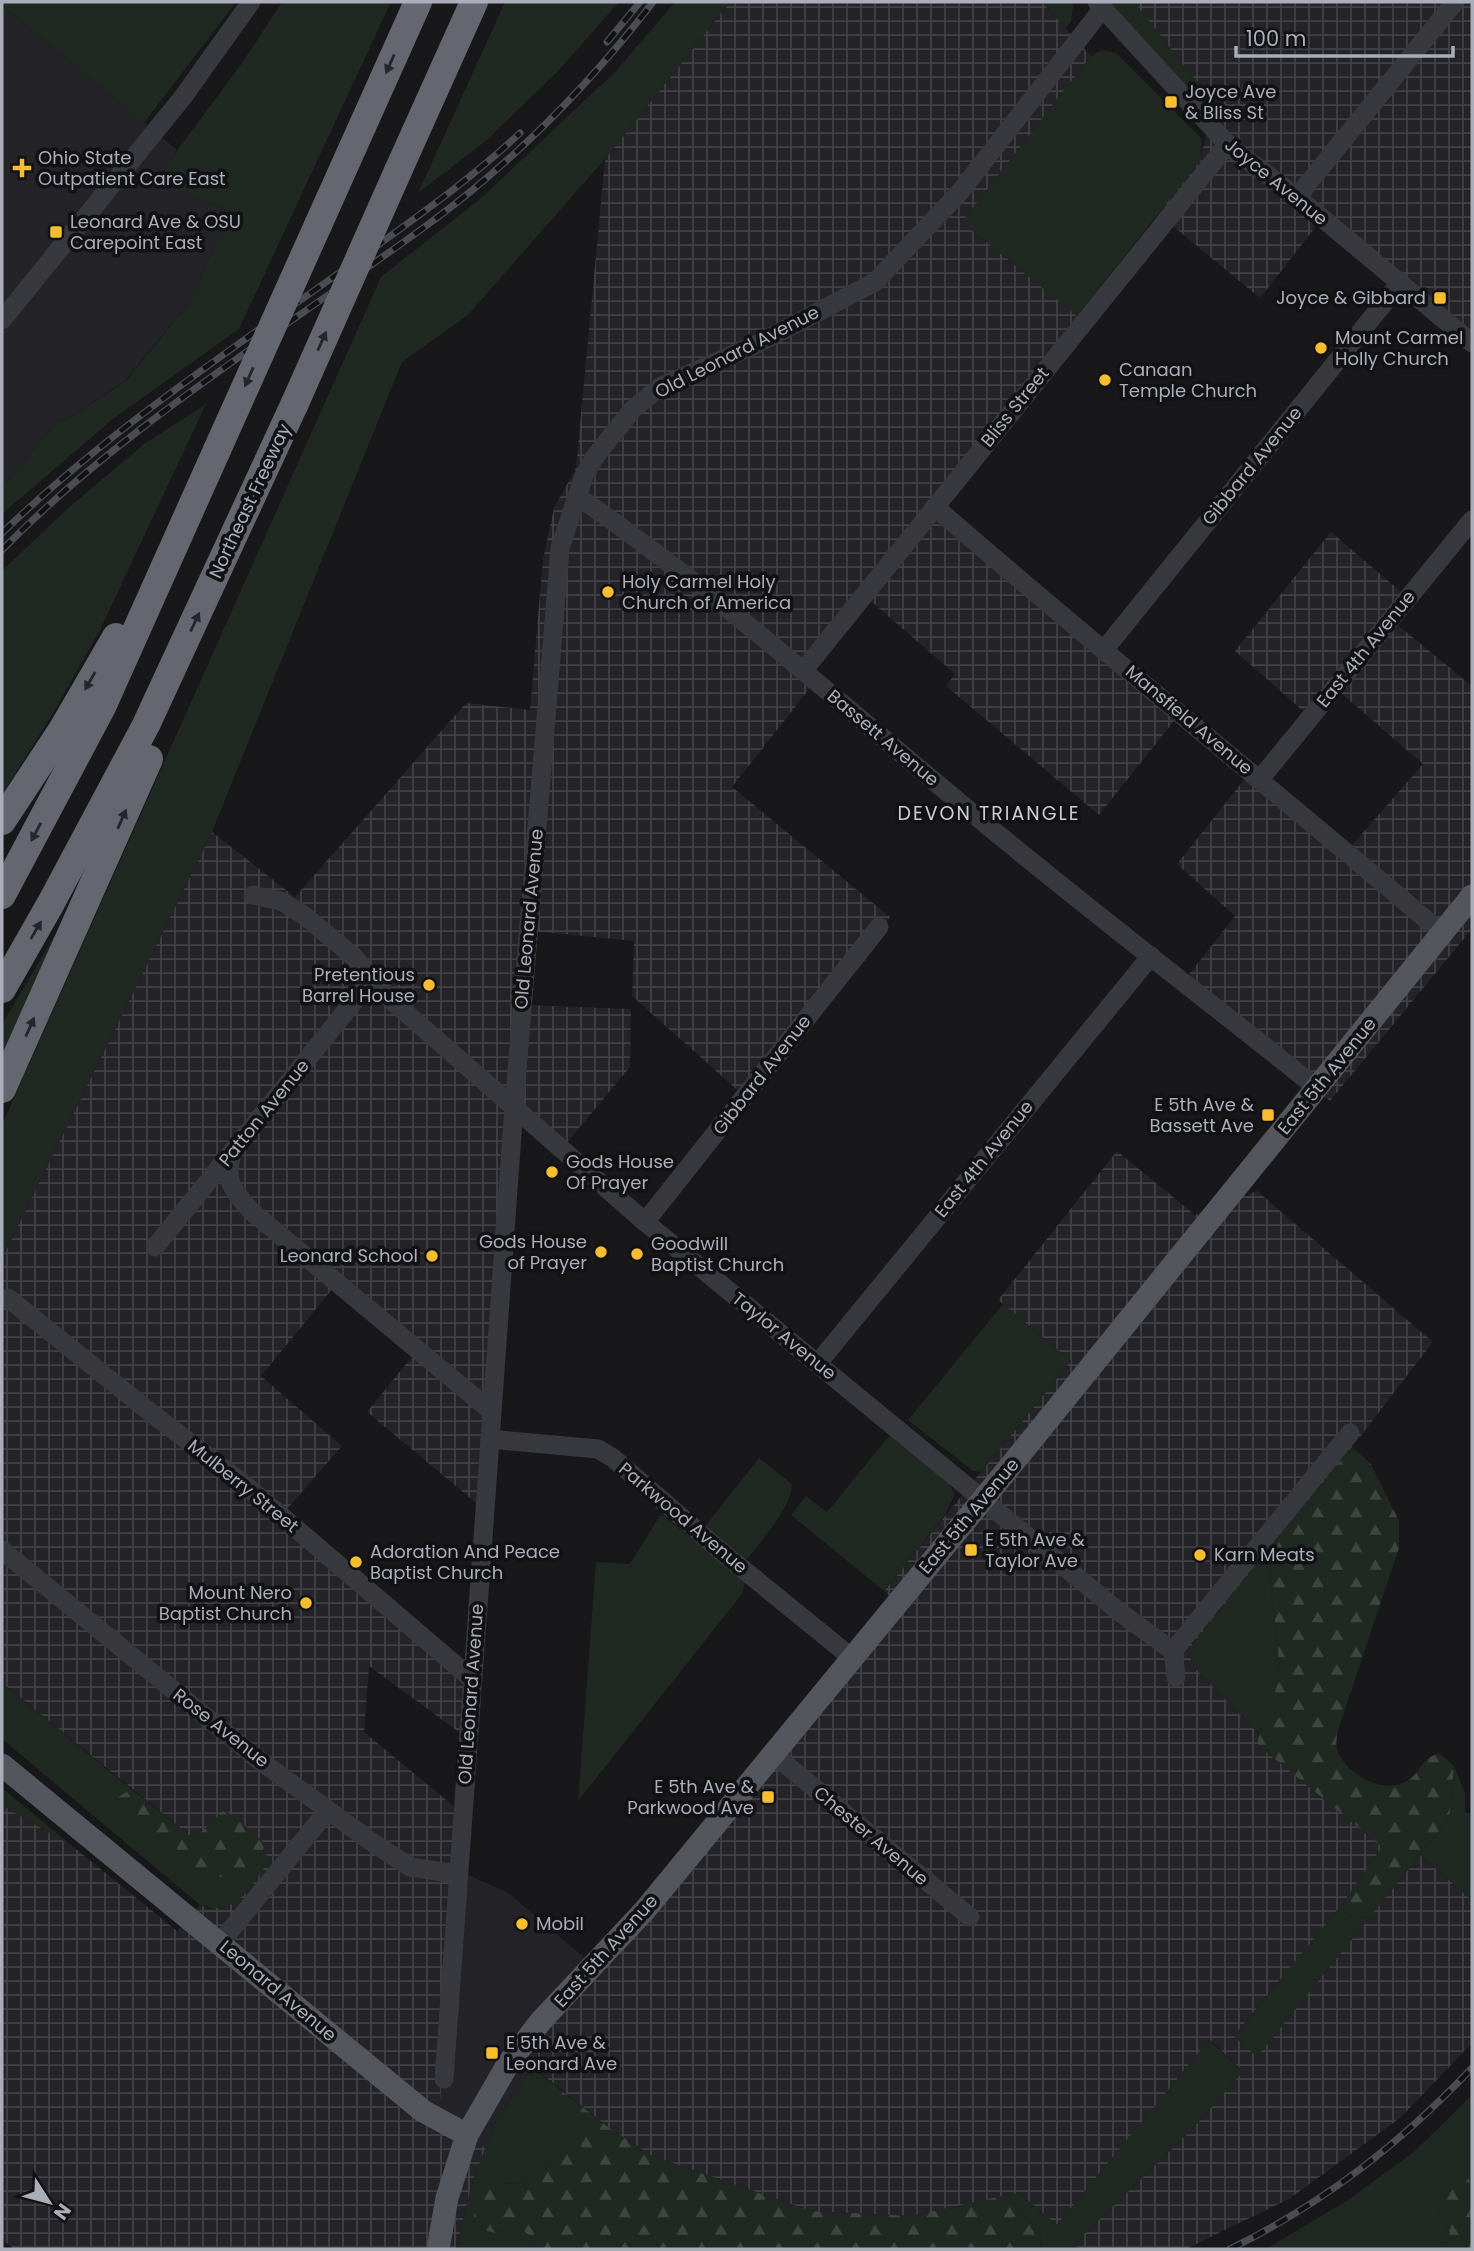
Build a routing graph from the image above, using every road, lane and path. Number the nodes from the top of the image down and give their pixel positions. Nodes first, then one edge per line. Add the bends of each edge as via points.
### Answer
1 (251, 2) edge
2 (418, 2) edge
3 (474, 2) edge
4 (1455, 2) edge
5 (1100, 5) edge
6 (1228, 144) junction
7 (1297, 197) junction
8 (1400, 283) junction
9 (2, 320) edge
10 (1472, 344) edge
11 (217, 450) junction
12 (577, 496) junction
13 (935, 507) junction
14 (1472, 520) edge
15 (1104, 650) junction
16 (803, 671) junction
17 (167, 684) junction
18 (1260, 779) junction
19 (2, 821) edge
20 (2, 895) edge
21 (253, 895) dead end
22 (1472, 896) edge
23 (879, 927) dead end
24 (1442, 933) junction
25 (1151, 956) junction
26 (372, 979) junction
27 (2, 989) edge
28 (1317, 1088) junction
29 (2, 1089) edge
30 (514, 1107) junction
31 (233, 1151) junction
32 (645, 1222) junction
33 (155, 1247) dead end
34 (8, 1298) dead end
35 (818, 1363) junction
36 (491, 1411) junction
37 (1350, 1433) dead end
38 (490, 1439) junction
39 (982, 1498) junction
40 (2, 1550) edge
41 (1173, 1651) junction
42 (851, 1657) junction
43 (1176, 1677) dead end
44 (473, 1679) junction
45 (772, 1753) junction
46 (2, 1765) edge
47 (328, 1810) junction
48 (457, 1874) junction
49 (970, 1917) dead end
50 (220, 1943) junction
51 (444, 2079) dead end
52 (467, 2134) junction
53 (438, 2249) edge

1 - 9 street via 183,97
2 -> 11 highway, bridge
17 -> 3 highway, Northeast Freeway, bridge
4 - 7 street
5 - 6 street, Joyce Avenue
5 - 12 street, Old Leonard Avenue via 960,192 875,282 757,344 660,387 633,409 594,458
6 - 7 street, Joyce Avenue
6 - 13 street, Bliss Street
7 - 8 street, Joyce Avenue
8 - 10 street, Joyce Avenue
8 - 15 street, Gibbard Avenue
11 -> 19 highway via 62,730
11 -> 20 highway via 102,707
12 - 16 street, Bassett Avenue via 643,542
12 - 30 street, Old Leonard Avenue via 560,548
13 - 15 street, Mansfield Avenue
13 - 16 street, Bliss Street
14 - 18 street, East 4th Avenue
15 - 18 street, Mansfield Avenue
16 - 25 street, Bassett Avenue
27 -> 17 highway, Northeast Freeway
29 -> 17 highway via 154,746
18 - 24 street, Mansfield Avenue
21 - 26 street, Taylor Avenue via 281,901 305,916 354,957
22 - 24 main road, East 5th Avenue
23 - 32 street, Gibbard Avenue
24 - 28 main road, East 5th Avenue
25 - 28 street, Bassett Avenue
25 - 35 street, East 4th Avenue
26 - 30 street, Taylor Avenue
26 - 31 street, Patton Avenue
28 - 39 main road, East 5th Avenue
30 - 32 street, Taylor Avenue
30 - 36 street, Old Leonard Avenue
31 - 33 street, Patton Avenue
31 - 36 street via 229,1180 251,1211
32 - 35 street, Taylor Avenue
34 - 44 street, Mulberry Street via 244,1483
35 - 39 street, Taylor Avenue
36 - 38 street, Old Leonard Avenue
37 - 41 street
38 - 42 street, Parkwood Avenue via 598,1449 613,1458
38 - 44 street, Old Leonard Avenue
39 - 41 street, Taylor Avenue
39 - 42 main road, East 5th Avenue
40 - 47 street, Rose Avenue
41 - 43 street
42 - 45 main road, East 5th Avenue
44 - 48 street, Old Leonard Avenue
45 - 49 street, Chester Avenue
45 - 52 main road, East 5th Avenue via 645,1910 541,2021 508,2064
46 - 50 main road, Leonard Avenue
47 - 48 street, Rose Avenue via 410,1867
47 - 50 street
48 - 51 street, Old Leonard Avenue
50 - 52 main road, Leonard Avenue via 423,2111
52 - 53 main road via 447,2198

